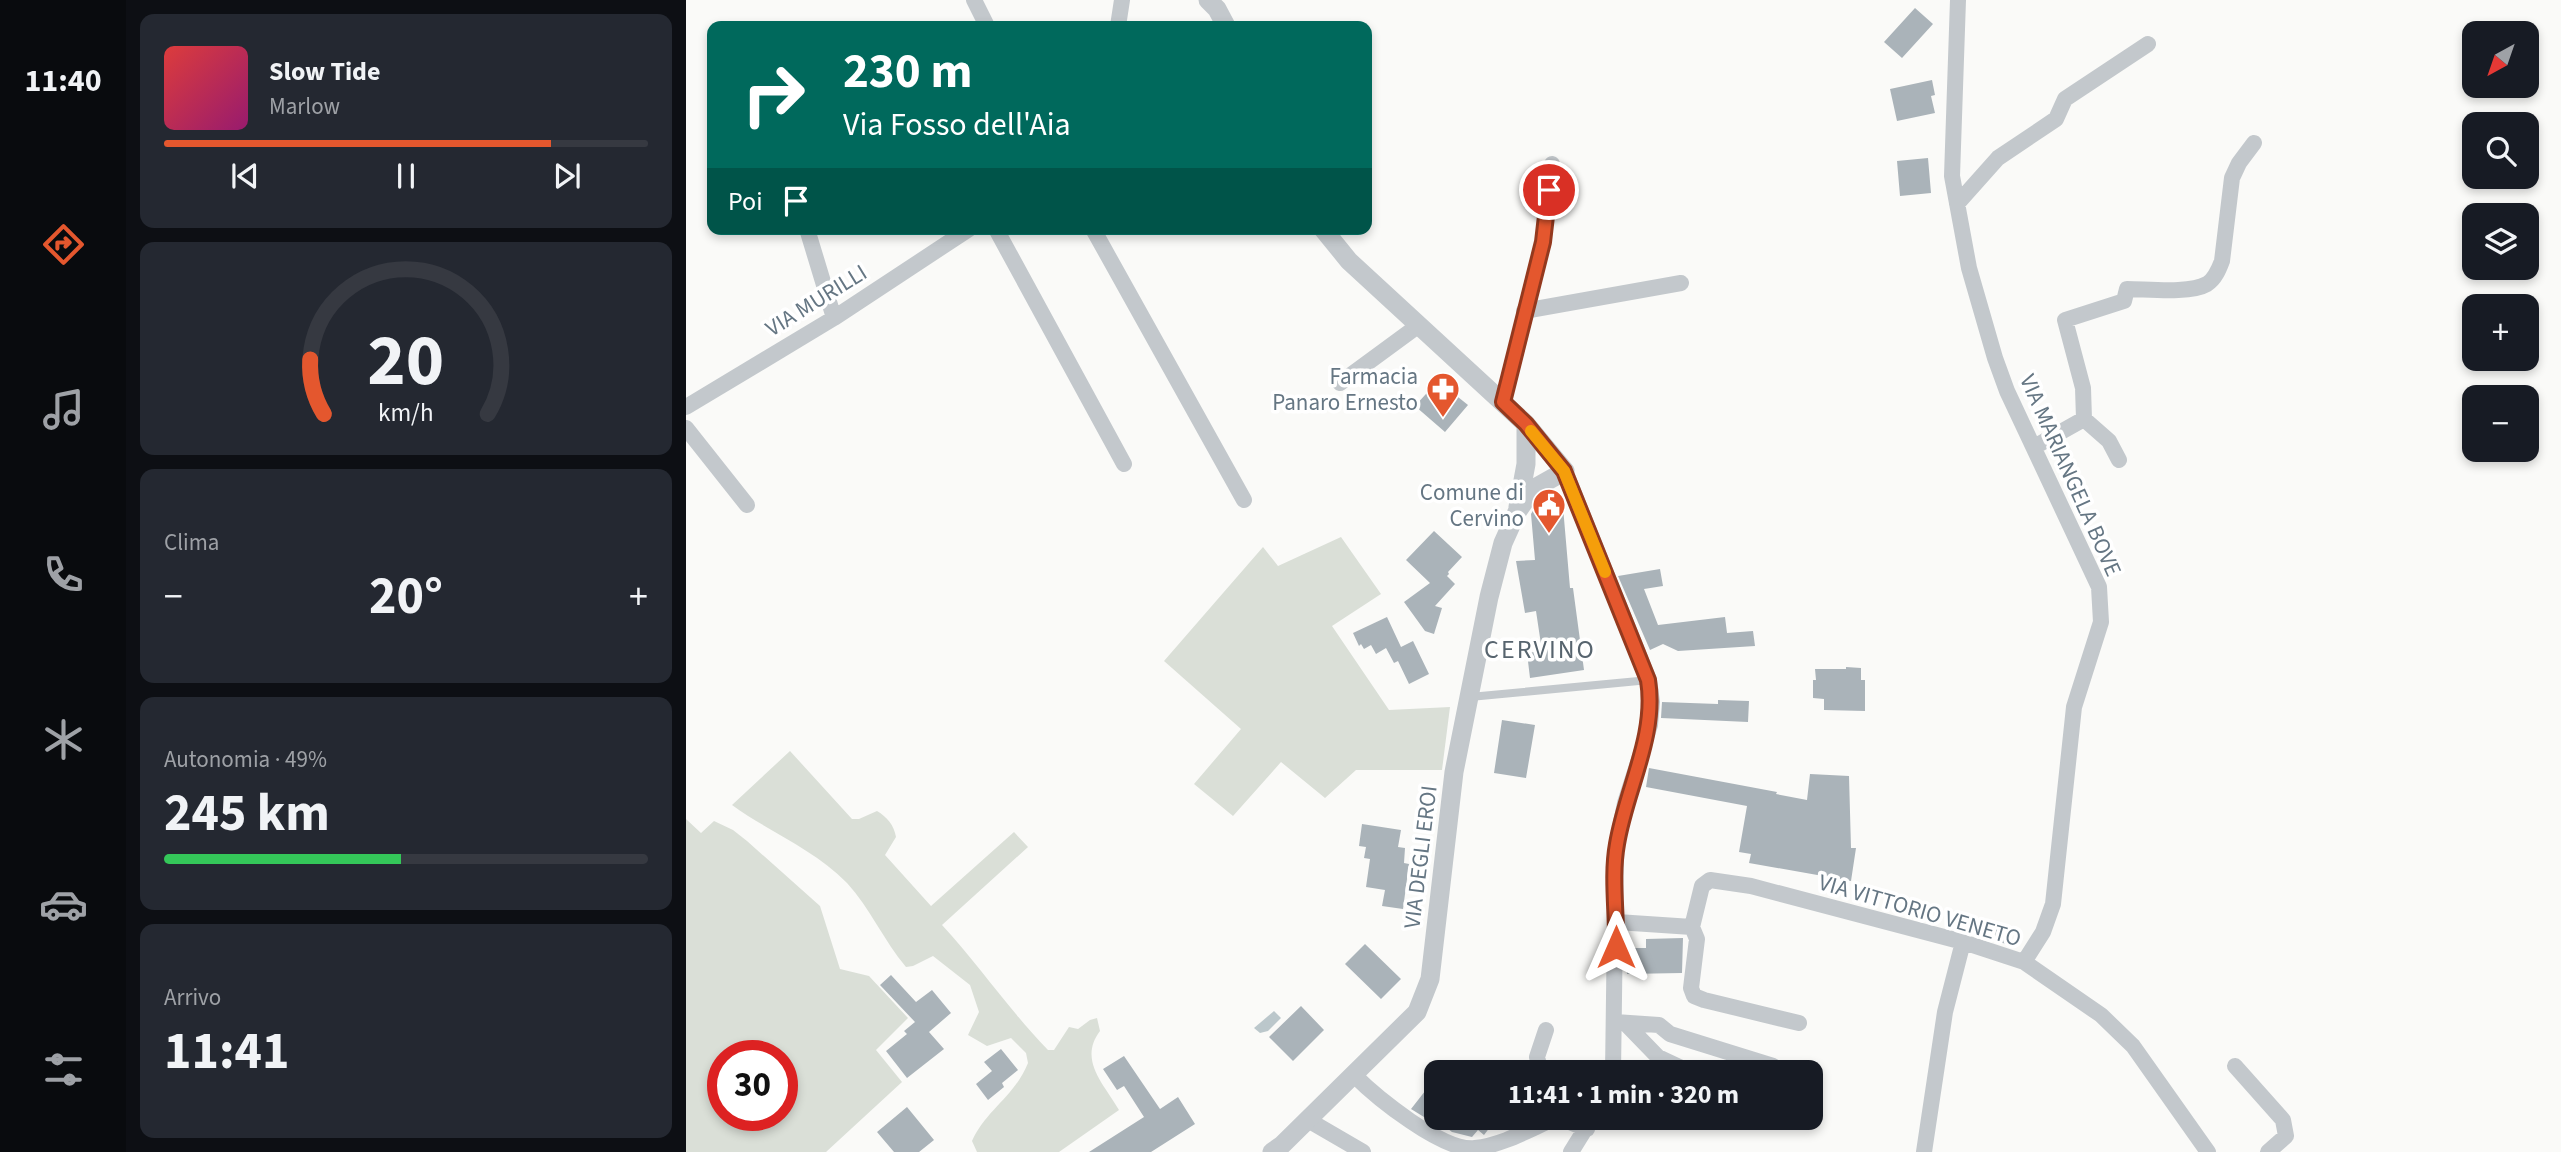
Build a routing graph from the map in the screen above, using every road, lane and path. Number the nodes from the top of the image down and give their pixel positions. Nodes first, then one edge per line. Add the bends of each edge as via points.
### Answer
1 (974, 0) edge
2 (1122, 0) edge
3 (1208, 0) edge
4 (1958, 0) edge
5 (984, 21) edge
6 (1119, 21) edge
7 (1223, 21) edge
8 (2148, 44) dead end
9 (2254, 143) dead end
10 (1552, 164) dead end
11 (1957, 204) junction
12 (809, 235) edge
13 (960, 235) edge
14 (999, 235) edge
15 (1096, 235) edge
16 (1329, 235) edge
17 (1681, 283) dead end
18 (1524, 311) junction
19 (834, 318) junction
20 (1419, 325) junction
21 (1340, 383) dead end
22 (1503, 402) junction
23 (686, 407) edge
24 (2084, 419) junction
25 (1526, 424) junction
26 (686, 428) edge
27 (2034, 447) junction
28 (2119, 460) dead end
29 (1124, 464) dead end
30 (1564, 471) junction
31 (1244, 500) dead end
32 (747, 505) dead end
33 (1517, 512) junction
34 (1648, 680) junction
35 (1469, 698) junction
36 (1616, 922) junction
37 (1692, 928) junction
38 (1963, 942) junction
39 (2024, 962) junction
40 (1620, 1023) junction
41 (1799, 1023) dead end
42 (1546, 1030) dead end
43 (1538, 1060) edge
44 (1615, 1060) edge
45 (1664, 1060) edge
46 (1754, 1060) edge
47 (2235, 1066) dead end
48 (1353, 1075) junction
49 (1308, 1120) junction
50 (1424, 1130) edge
51 (1425, 1130) edge
52 (1528, 1130) edge
53 (1586, 1130) edge
54 (1272, 1152) edge
55 (1363, 1152) edge
56 (1571, 1152) edge
57 (1924, 1152) edge
58 (2208, 1152) edge
59 (2268, 1152) edge

1 - 5 street
2 - 6 street
3 - 7 street
4 - 11 street, VIA MARIANGELA BOVE via 1952,176
8 - 11 street via 2065,99 2056,119 1998,158
9 - 24 street via 2234,172 2222,261 2207,284 2127,289 2124,301 2065,320 2082,388
10 - 18 street via 1543,242
11 - 27 street, VIA MARIANGELA BOVE via 1994,358
12 - 19 street
13 - 19 street, VIA MURILLI
14 - 29 street
15 - 31 street
16 - 20 street via 1349,261
17 - 18 street
18 - 22 street
19 - 23 street, VIA MURILLI
20 - 21 street
20 - 22 street
22 - 25 street
24 - 27 street
24 - 28 street via 2109,440
25 - 30 street
25 - 33 street, VIA DEGLI EROI via 1526,464
26 - 32 street
27 - 39 street, VIA MARIANGELA BOVE via 2099,587 2101,622 2074,707 2053,904 2043,932
30 - 33 street, VIA DEGLI EROI via 1533,489
30 - 34 street
33 - 35 street, VIA DEGLI EROI via 1503,543 1489,597
34 - 35 lane
34 - 36 street via 1650,725 1616,847
35 - 48 street, VIA DEGLI EROI via 1454,772 1430,979 1417,1012
36 - 37 street
36 - 40 street
37 - 38 street, VIA VITTORIO VENETO via 1702,886 1710,880 1751,886
37 - 41 street via 1697,939 1694,996
38 - 39 street, VIA VITTORIO VENETO
38 - 57 street via 1945,1012
39 - 58 street, VIA VITTORIO VENETO via 2101,1015 2133,1046
40 - 44 street
40 - 45 street
40 - 46 street via 1660,1025 1670,1034
42 - 43 street
47 - 59 street via 2283,1120 2286,1136
48 - 49 street, VIA DEGLI EROI
48 - 50 street
49 - 54 street, VIA DEGLI EROI
49 - 55 street
51 - 52 street via 1457,1147 1473,1149
53 - 56 street

